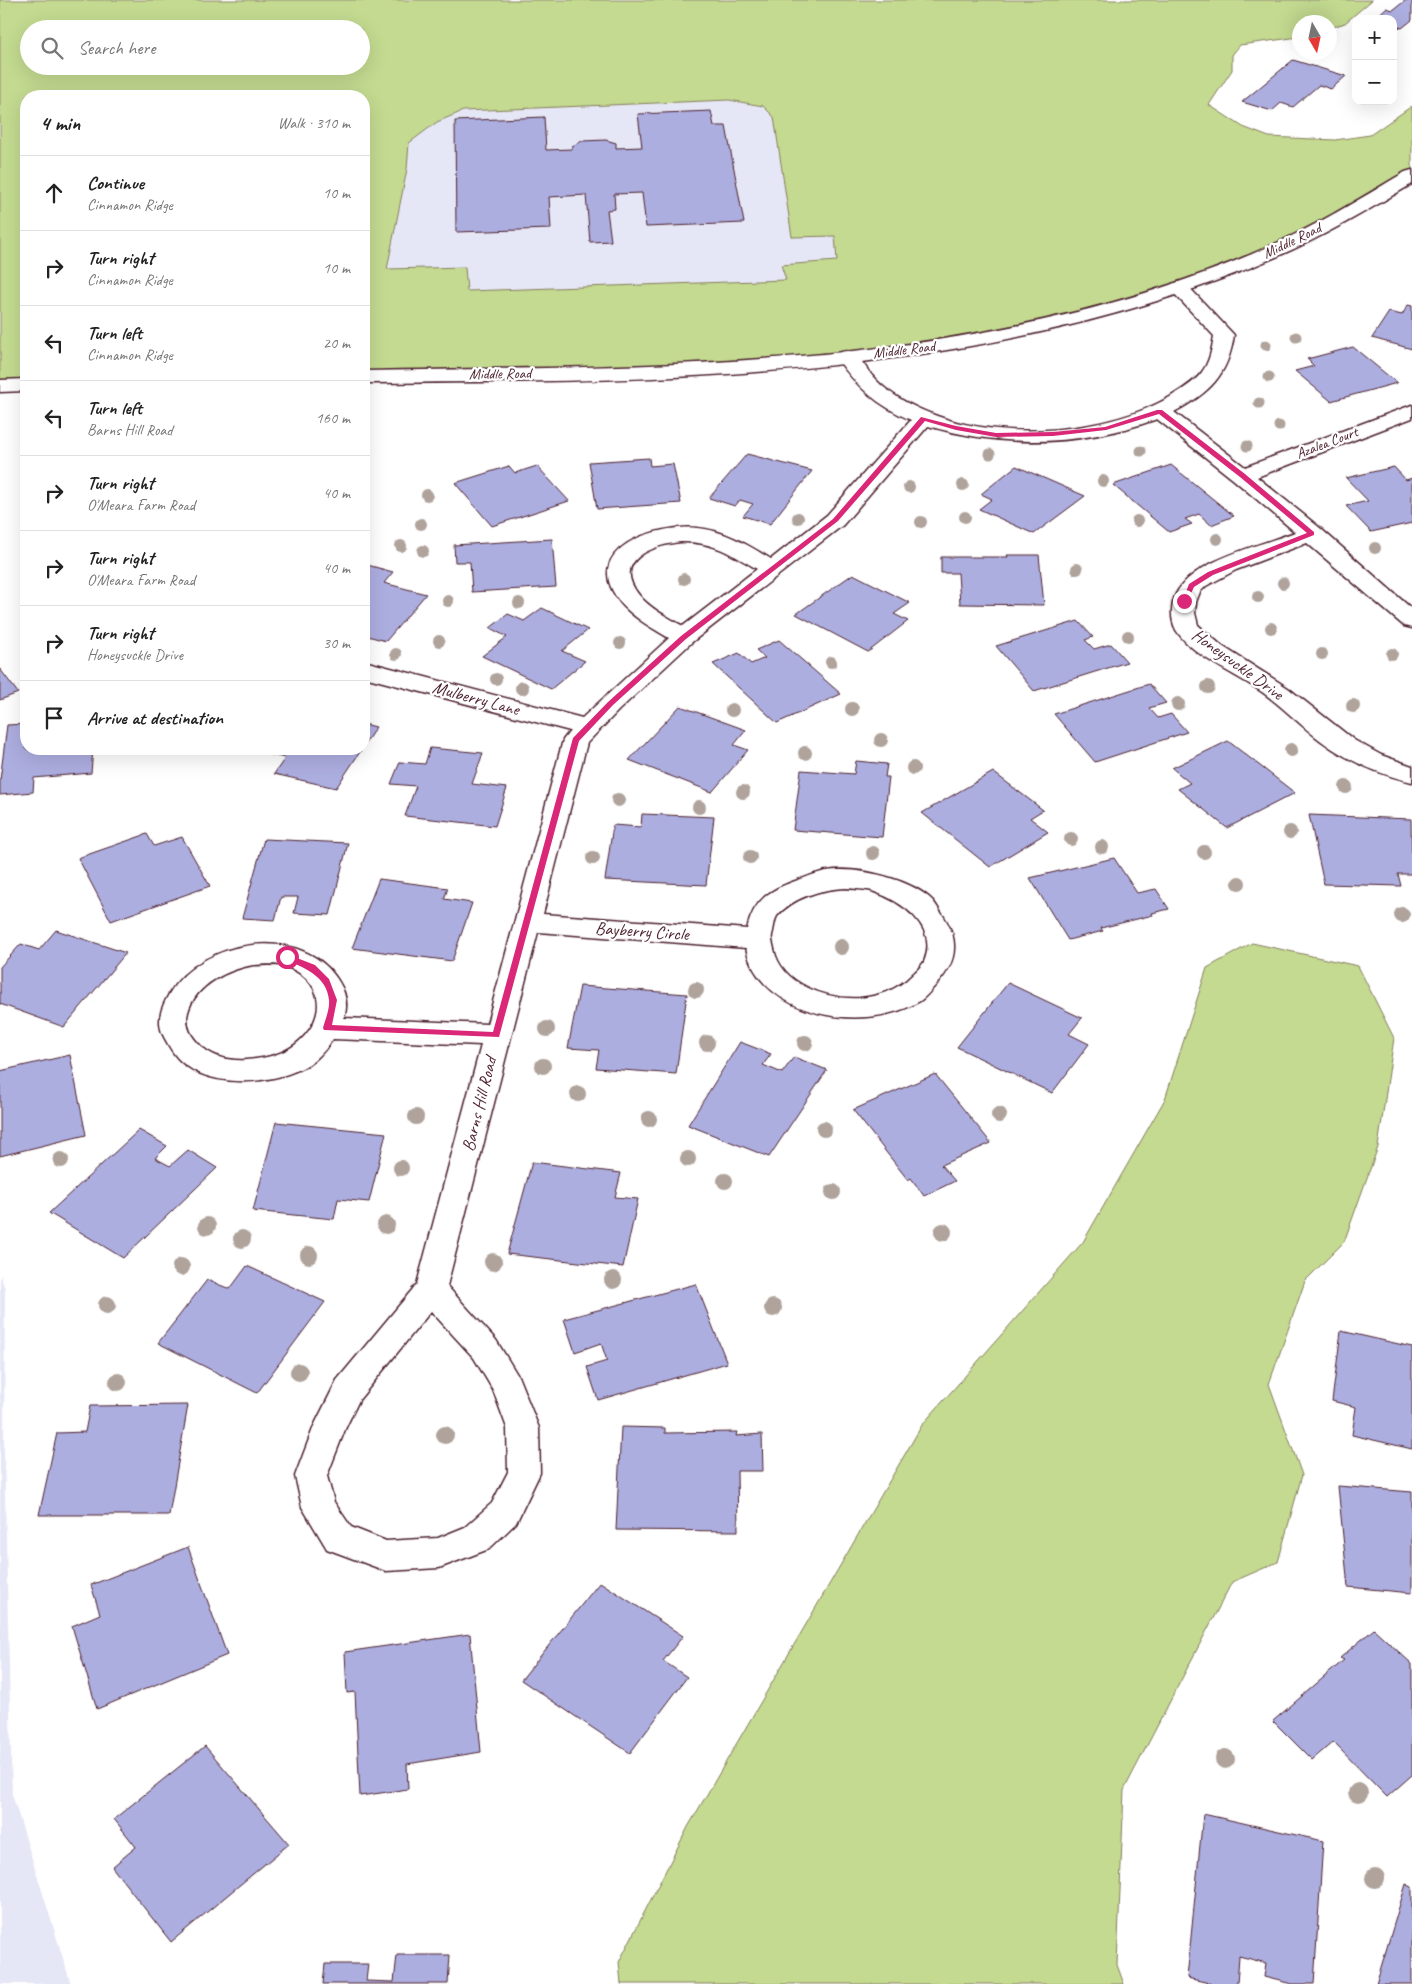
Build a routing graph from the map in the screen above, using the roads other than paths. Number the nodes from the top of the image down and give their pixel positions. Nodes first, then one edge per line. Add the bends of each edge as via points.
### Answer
1 (1412, 176) edge
2 (1178, 288) junction
3 (846, 358) junction
4 (370, 376) edge
5 (20, 385) edge
6 (0, 386) edge
7 (1160, 411) junction
8 (1412, 411) edge
9 (924, 418) junction
10 (1242, 475) junction
11 (1312, 533) junction
12 (772, 569) junction
13 (1412, 621) edge
14 (684, 637) junction
15 (370, 671) edge
16 (588, 727) junction
17 (1412, 774) edge
18 (526, 922) junction
19 (758, 939) junction
20 (327, 1028) junction
21 (496, 1035) junction
22 (430, 1289) junction

1 - 2 street, Middle Road via 1281,247
2 - 3 street, Middle Road via 1035,327 944,345
2 - 7 street via 1224,335 1223,349 1215,369 1199,389
3 - 4 street, Middle Road via 683,370
3 - 9 street via 877,393
5 - 6 street
7 - 9 street via 1106,428 1053,434 996,435
7 - 10 street
8 - 10 street, Azalea Court
9 - 12 street, Barns Hill Road via 835,520
10 - 11 street
11 - 13 street
11 - 17 street, Honeysuckle Drive via 1210,573 1192,586 1184,601 1186,627 1197,638 1272,688 1335,740 1392,769
12 - 14 street, Barns Hill Road
12 - 14 street via 731,546 699,534 666,536 627,551 620,565 619,578 629,598
14 - 16 street, Barns Hill Road
15 - 16 street, Mulberry Lane
16 - 18 street, Barns Hill Road via 576,740
18 - 19 street, Bayberry Circle
18 - 21 street, Barns Hill Road
19 - 19 street via 762,958 776,980 792,992 820,1004 859,1008 890,1003 910,993 936,967 941,945 938,928 924,908 912,899 876,882 846,879 827,880 789,893 764,913
20 - 20 street via 333,1000 326,982 312,967 287,957 253,955 223,962 202,973 179,998 172,1018 184,1049 202,1063 227,1070 253,1071 281,1064 306,1052
20 - 21 street
21 - 22 street, Barns Hill Road
22 - 22 street, Barns Hill Road via 348,1390 311,1476 319,1507 339,1538 386,1556 439,1553 478,1538 504,1513 524,1473 523,1428 507,1386 486,1349

